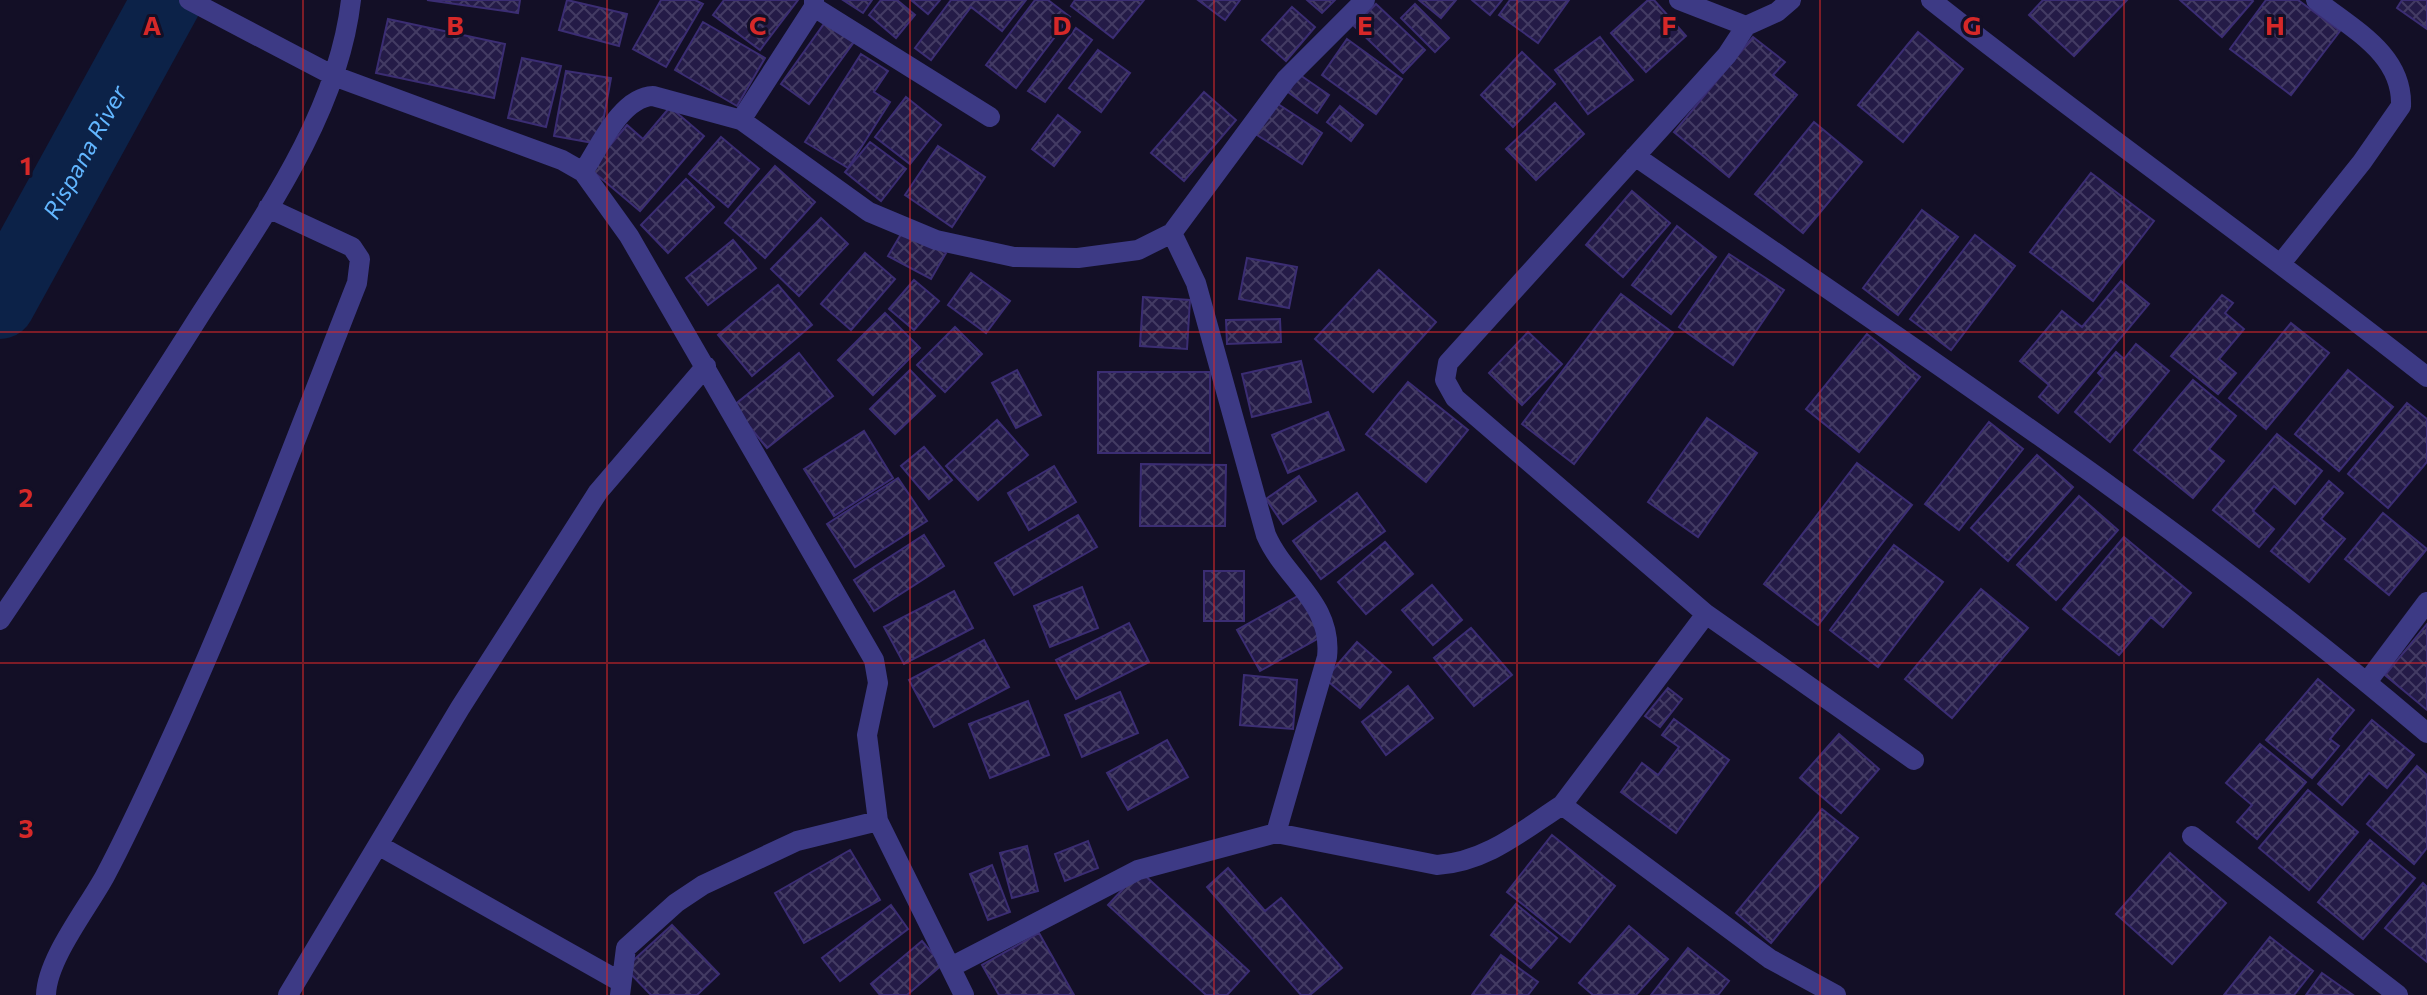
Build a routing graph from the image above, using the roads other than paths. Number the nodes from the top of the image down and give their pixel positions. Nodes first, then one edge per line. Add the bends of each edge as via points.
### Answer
1 (189, 0) edge
2 (351, 0) edge
3 (1365, 0) edge
4 (1679, 0) edge
5 (1791, 0) edge
6 (1931, 0) edge
7 (2316, 0) edge
8 (814, 4) edge
9 (1746, 26) junction
10 (334, 76) junction
11 (990, 117) dead end
12 (741, 120) junction
13 (1635, 156) junction
14 (583, 172) junction
15 (268, 208) junction
16 (1172, 233) junction
17 (2282, 262) junction
18 (706, 366) junction
19 (2427, 377) edge
20 (2427, 602) edge
21 (1706, 614) junction
22 (0, 620) edge
23 (2367, 682) junction
24 (2427, 733) edge
25 (1914, 760) dead end
26 (1562, 805) junction
27 (878, 821) junction
28 (1276, 833) junction
29 (2192, 836) dead end
30 (378, 845) junction
31 (951, 967) junction
32 (619, 988) edge
33 (46, 995) edge
34 (288, 995) edge
35 (964, 995) edge
36 (1836, 995) edge
37 (2398, 995) edge

1 - 10 street
2 - 10 street
3 - 16 street via 1286,79
4 - 9 street
5 - 9 street
6 - 17 street via 2055,98
7 - 17 street via 2380,51 2398,74 2401,106
8 - 11 street
8 - 12 street
9 - 13 street via 1727,55
10 - 14 street
10 - 15 street
12 - 14 street via 640,97 627,107
12 - 16 street via 869,212 936,240 1014,257 1078,258 1138,250
13 - 21 street via 1448,363 1445,380 1455,398
13 - 23 street via 2127,496
14 - 18 street via 629,236
15 - 22 street
15 - 33 street via 352,247 360,259 357,283 180,718 105,875 54,964
16 - 28 street via 1196,283 1266,535 1328,632 1327,657
17 - 19 street
18 - 27 street via 874,660 878,683 867,735
18 - 30 street via 598,492
20 - 23 street
21 - 25 street
21 - 26 street
23 - 24 street
26 - 28 street via 1483,856 1457,864 1437,865
26 - 36 street via 1770,959
27 - 31 street
27 - 32 street via 797,841 703,885 632,940
28 - 31 street via 1138,870
29 - 37 street
30 - 32 street
30 - 34 street
31 - 35 street

